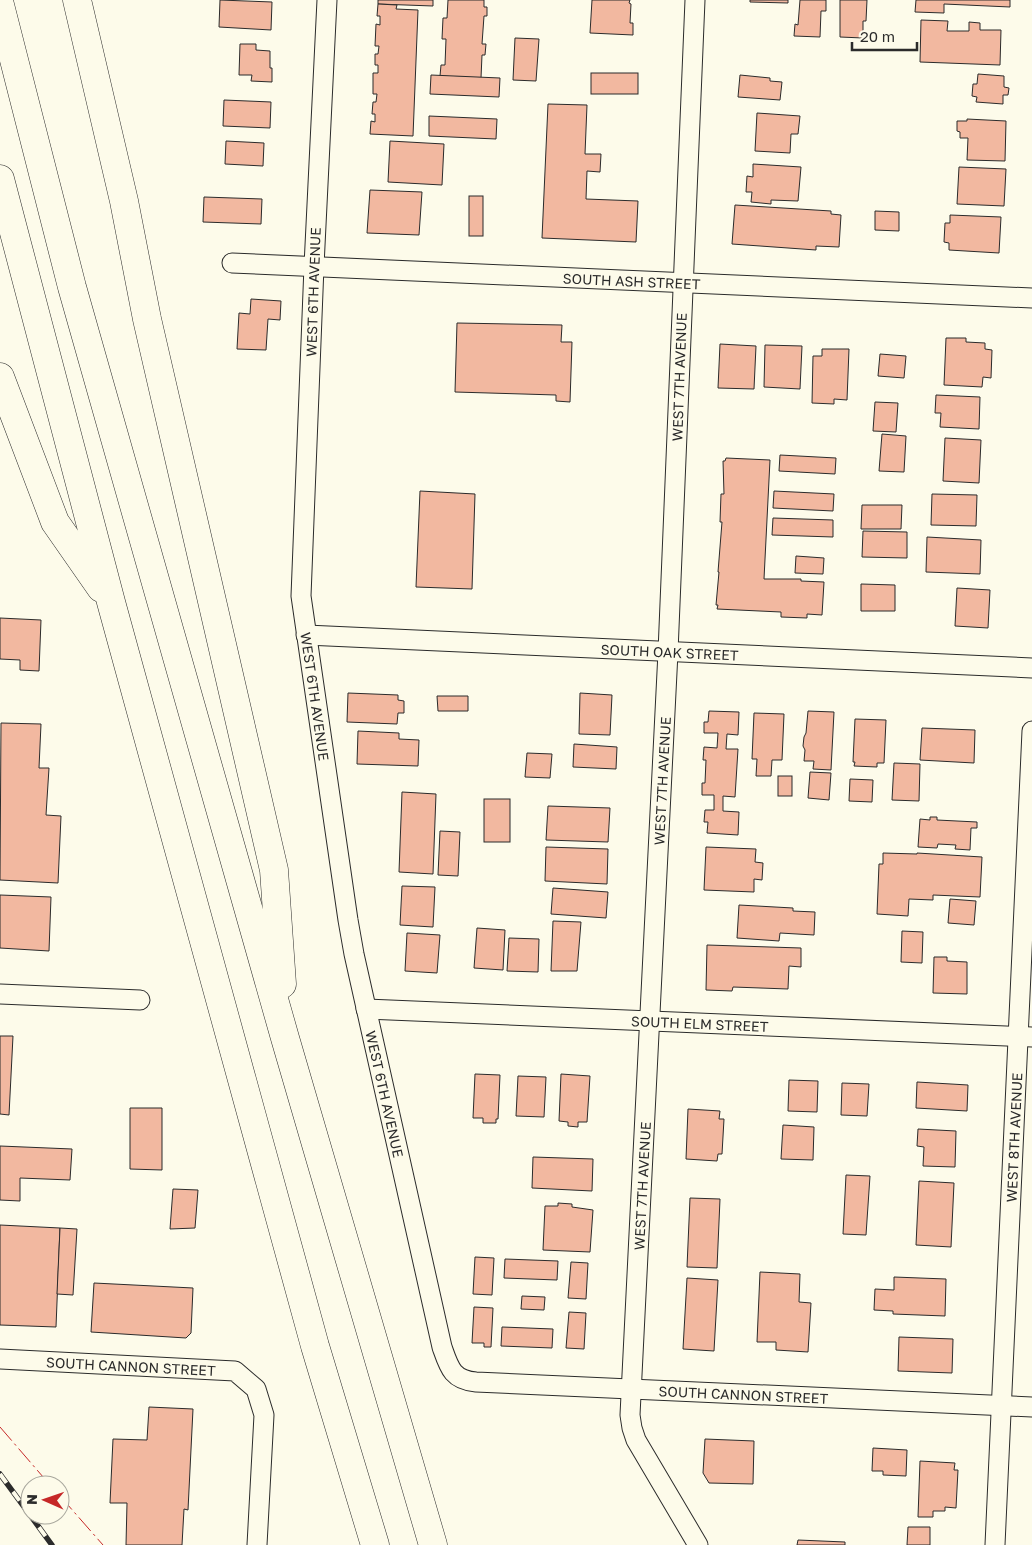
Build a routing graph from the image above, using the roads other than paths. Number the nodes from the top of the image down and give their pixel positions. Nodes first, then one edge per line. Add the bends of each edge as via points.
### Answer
1 (77, 0) edge
2 (327, 0) edge
3 (695, 0) edge
4 (0, 5) edge
5 (0, 179) edge
6 (232, 263) dead end
7 (314, 266) junction
8 (683, 283) junction
9 (1032, 298) edge
10 (0, 377) edge
11 (111, 602) junction
12 (306, 635) junction
13 (668, 652) junction
14 (1032, 668) edge
15 (1032, 731) edge
16 (0, 994) edge
17 (140, 1000) dead end
18 (366, 1008) junction
19 (651, 1020) junction
20 (1025, 1036) edge
21 (285, 1038) junction
22 (0, 1359) edge
23 (457, 1376) joint
24 (632, 1389) junction
25 (1002, 1406) junction
26 (1032, 1407) edge
27 (257, 1545) edge
28 (375, 1545) edge
29 (433, 1545) edge
30 (698, 1545) edge
31 (995, 1545) edge

1 - 21 highway via 274,870
2 - 7 street, WEST 6TH AVENUE
3 - 8 street, WEST 7TH AVENUE
4 - 21 highway via 72,287
5 - 11 highway
6 - 7 street, SOUTH ASH STREET
7 - 8 street, SOUTH ASH STREET
7 - 12 street, WEST 6TH AVENUE via 301,579
8 - 9 street, SOUTH ASH STREET
8 - 13 street, WEST 7TH AVENUE
10 - 11 highway via 55,522
11 - 28 highway via 315,1346
12 - 13 street, SOUTH OAK STREET
12 - 18 street, WEST 6TH AVENUE via 348,920
13 - 14 street, SOUTH OAK STREET
13 - 19 street, WEST 7TH AVENUE
15 - 20 street, WEST 8TH AVENUE
16 - 17 street
18 - 19 street, SOUTH ELM STREET
18 - 23 street, WEST 6TH AVENUE via 442,1347 450,1368
19 - 20 street, SOUTH ELM STREET
19 - 24 street, WEST 7TH AVENUE
20 - 25 street, WEST 8TH AVENUE
21 - 29 highway
22 - 27 street, SOUTH CANNON STREET via 235,1371 256,1389 264,1415
23 - 24 street, SOUTH CANNON STREET via 471,1381
24 - 25 street, SOUTH CANNON STREET
24 - 30 street, WEST 7TH AVENUE via 630,1421 633,1434
25 - 26 street, SOUTH CANNON STREET
25 - 31 street, WEST 8TH AVENUE

